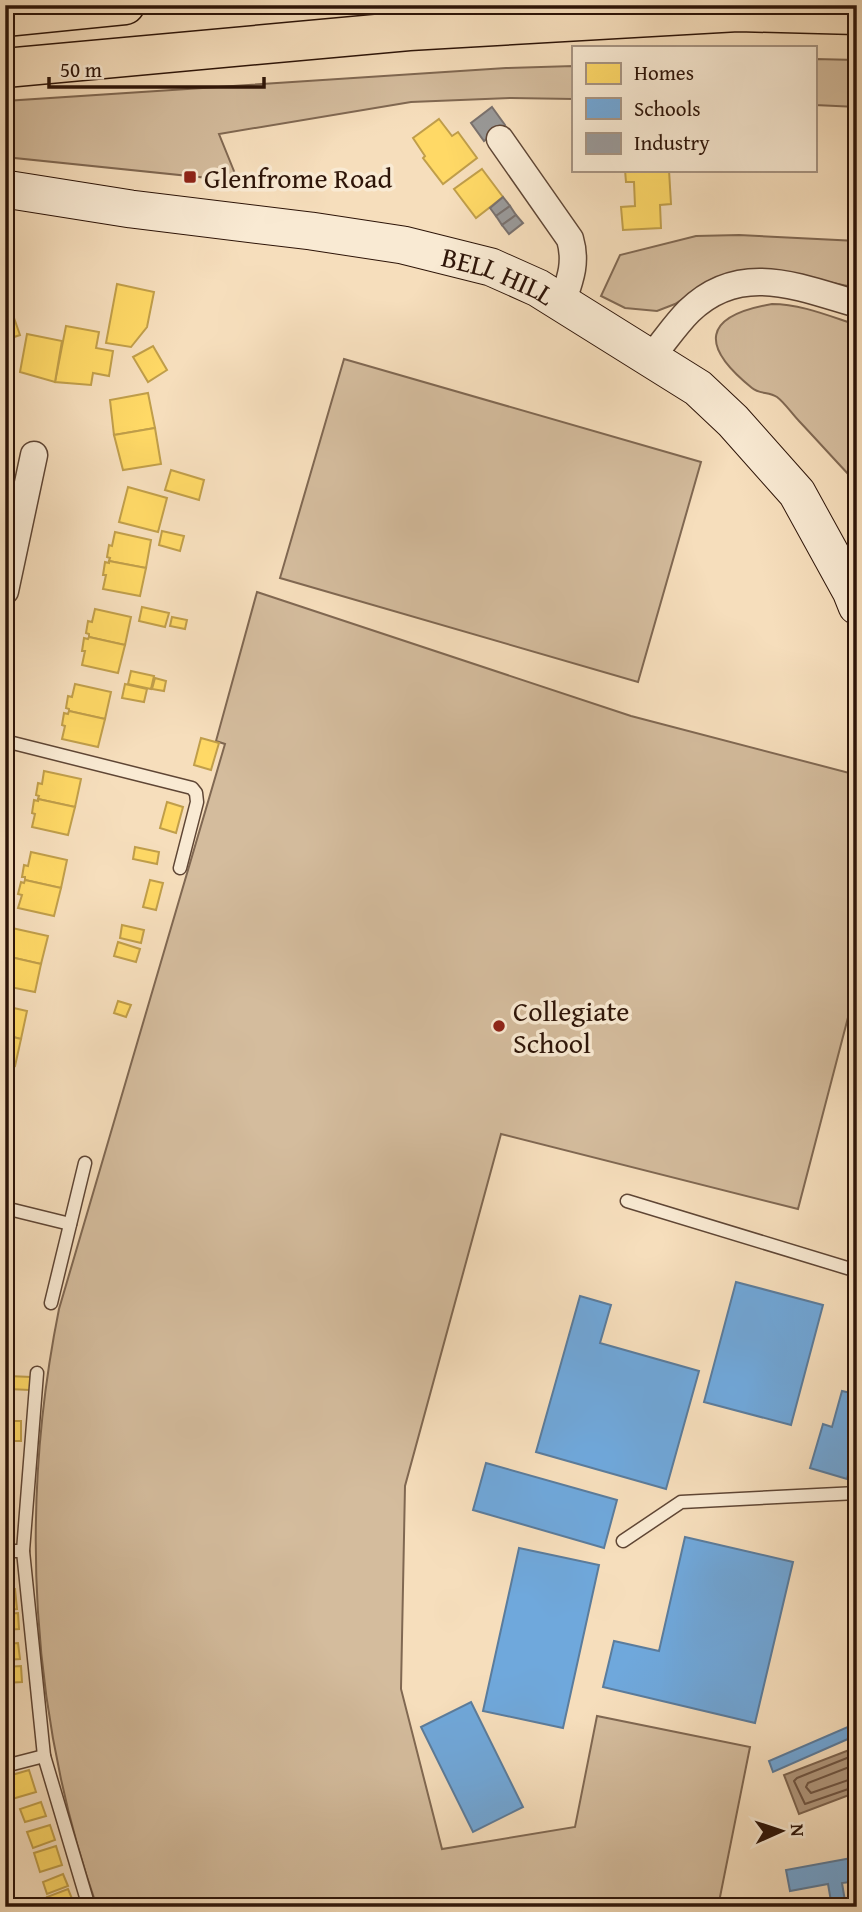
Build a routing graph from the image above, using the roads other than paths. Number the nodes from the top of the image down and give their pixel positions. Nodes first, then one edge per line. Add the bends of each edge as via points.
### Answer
1 (125, 5) edge
2 (857, 15) edge
3 (5, 16) edge
4 (5, 68) edge
5 (500, 139) dead end
6 (5, 189) edge
7 (562, 303) junction
8 (857, 304) edge
9 (651, 357) junction
10 (34, 454) dead end
11 (5, 591) edge
12 (857, 606) edge
13 (5, 741) edge
14 (180, 868) dead end
15 (85, 1163) dead end
16 (626, 1201) dead end
17 (5, 1208) edge
18 (70, 1224) junction
19 (857, 1271) edge
20 (51, 1303) dead end
21 (37, 1373) dead end
22 (857, 1493) edge
23 (623, 1541) dead end
24 (5, 1550) edge
25 (23, 1551) junction
26 (44, 1756) junction
27 (5, 1766) edge
28 (89, 1907) edge

1 - 3 highway
2 - 4 highway via 738,12 436,30
5 - 7 street via 550,228 570,239 575,262
6 - 7 main road, BELL HILL via 403,245 491,267
7 - 9 main road, BELL HILL
8 - 9 street via 784,282 729,287 689,312
9 - 12 main road, BELL HILL via 698,388 797,493
10 - 11 street
13 - 14 lane via 192,788 197,802
15 - 18 lane
16 - 19 lane
17 - 18 lane
18 - 20 lane
21 - 25 lane
22 - 23 lane via 681,1502
24 - 25 lane
25 - 26 lane
26 - 27 lane
26 - 28 lane

